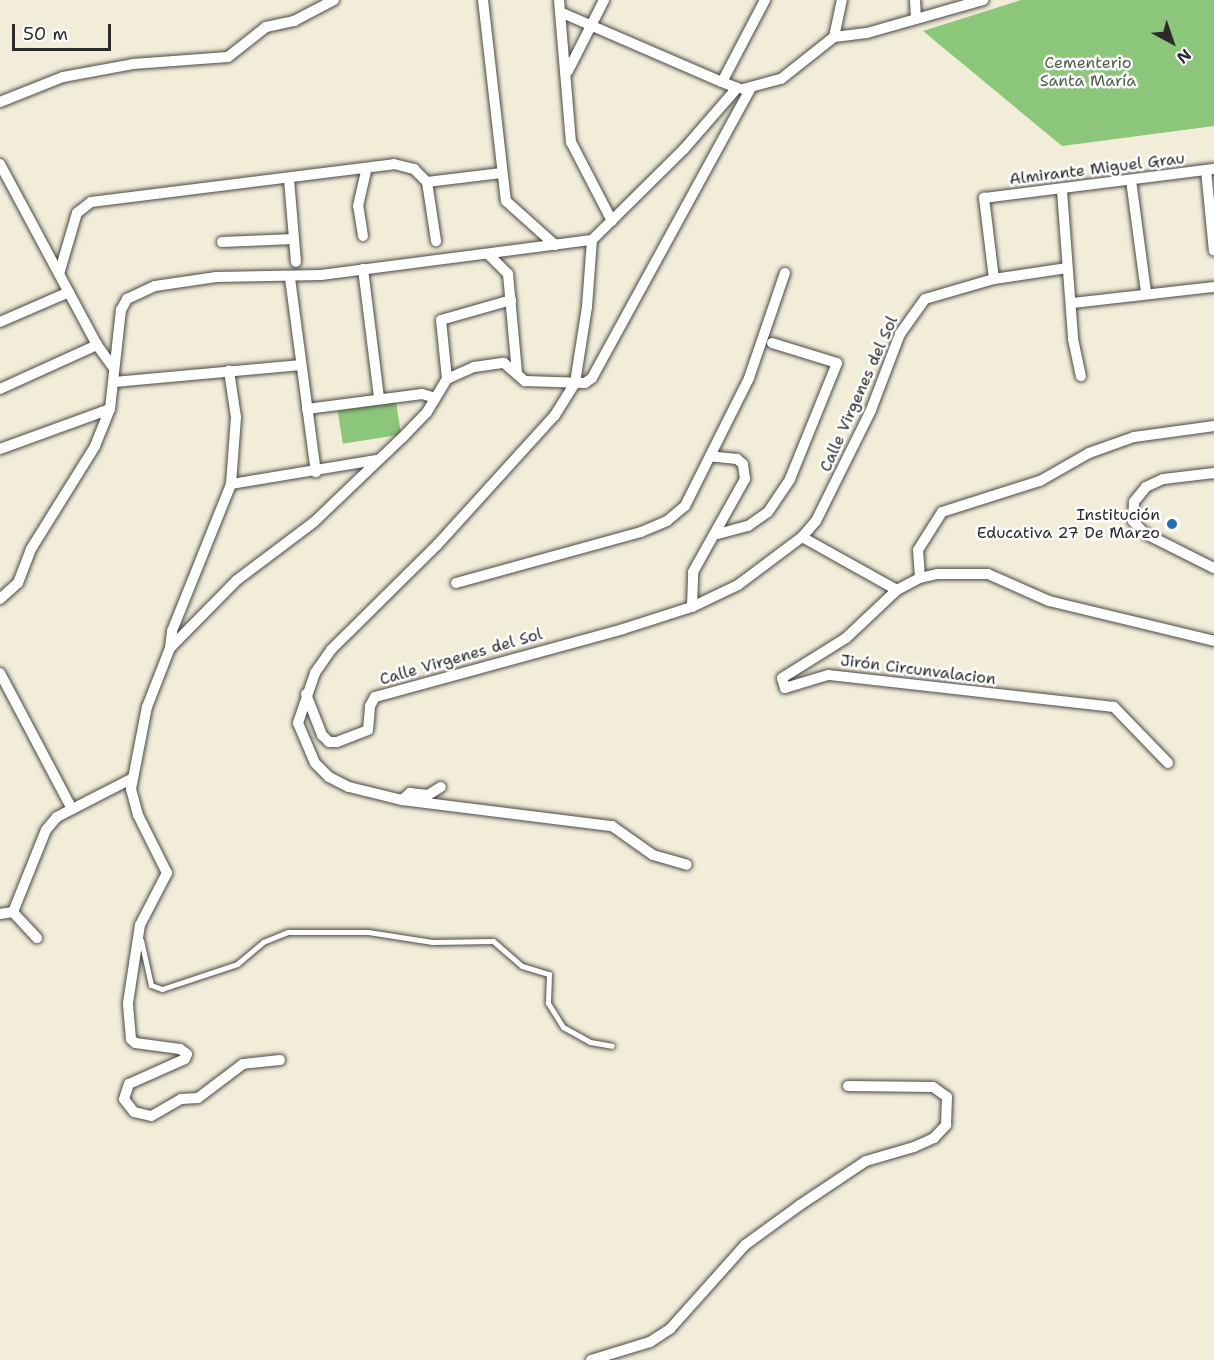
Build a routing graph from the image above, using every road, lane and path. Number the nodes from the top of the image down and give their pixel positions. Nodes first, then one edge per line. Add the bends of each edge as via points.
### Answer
1 (334, 0) edge
2 (483, 0) edge
3 (560, 0) edge
4 (604, 0) edge
5 (765, 0) edge
6 (842, 0) edge
7 (915, 0) edge
8 (983, 0) edge
9 (560, 12) junction
10 (916, 19) junction
11 (594, 25) junction
12 (834, 37) junction
13 (568, 71) junction
14 (722, 82) junction
15 (737, 88) junction
16 (750, 89) junction
17 (0, 102) edge
18 (0, 164) edge
19 (367, 168) junction
20 (1210, 170) edge
21 (501, 173) junction
22 (289, 179) junction
23 (1131, 180) junction
24 (427, 182) junction
25 (11, 185) junction
26 (0, 189) edge
27 (1062, 190) junction
28 (612, 221) junction
29 (363, 236) dead end
30 (294, 239) junction
31 (592, 240) junction
32 (436, 241) dead end
33 (222, 242) dead end
34 (555, 245) junction
35 (1214, 250) edge
36 (488, 254) junction
37 (296, 262) dead end
38 (1067, 268) junction
39 (363, 269) junction
40 (785, 273) dead end
41 (59, 274) junction
42 (290, 278) junction
43 (994, 279) junction
44 (1214, 287) edge
45 (69, 292) junction
46 (1146, 293) junction
47 (511, 300) junction
48 (1073, 303) junction
49 (0, 322) edge
50 (772, 343) dead end
51 (97, 345) junction
52 (301, 365) junction
53 (113, 367) junction
54 (229, 371) junction
55 (517, 372) junction
56 (1081, 376) dead end
57 (447, 379) junction
58 (114, 382) junction
59 (575, 382) junction
60 (0, 389) edge
61 (379, 398) junction
62 (435, 398) junction
63 (110, 409) junction
64 (307, 409) junction
65 (1214, 426) edge
66 (0, 449) edge
67 (710, 456) junction
68 (376, 460) junction
69 (316, 472) junction
70 (1214, 473) edge
71 (231, 484) junction
72 (714, 535) junction
73 (802, 537) junction
74 (1214, 568) edge
75 (920, 578) junction
76 (456, 583) dead end
77 (897, 590) junction
78 (2, 593) edge
79 (692, 607) junction
80 (1214, 641) edge
81 (170, 648) junction
82 (0, 673) edge
83 (306, 694) junction
84 (1168, 763) dead end
85 (133, 778) junction
86 (441, 787) dead end
87 (402, 800) junction
88 (72, 809) junction
89 (687, 865) dead end
90 (13, 912) junction
91 (0, 914) edge
92 (138, 936) junction
93 (37, 938) dead end
94 (612, 1046) dead end
95 (280, 1060) dead end
96 (848, 1086) dead end
97 (591, 1360) edge

1 - 17 street via 294,21 266,27 228,57 133,64 63,77
2 - 21 street
3 - 9 street
4 - 11 street
5 - 14 street
6 - 12 street
7 - 10 street
8 - 10 street
9 - 11 street
9 - 13 street
10 - 12 street via 867,33
11 - 13 street
11 - 14 street
12 - 16 street via 781,79
13 - 28 street via 571,142
14 - 15 street
15 - 16 street
15 - 28 street via 712,120
16 - 59 street via 592,378 585,383
18 - 25 street
19 - 22 street
19 - 24 street via 394,164 414,169
19 - 29 street via 358,206
20 - 23 street, Almirante Miguel Grau
20 - 35 street
21 - 24 street
21 - 34 street via 506,201
22 - 30 street
22 - 41 street via 91,202 77,213
23 - 27 street, Almirante Miguel Grau
23 - 46 street
24 - 32 street
25 - 26 street
25 - 41 street
27 - 38 street
27 - 43 street, Almirante Miguel Grau via 984,198
28 - 31 street
30 - 33 street
30 - 37 street
31 - 34 street
31 - 59 street
34 - 36 street
36 - 39 street
36 - 47 street via 508,274
38 - 43 street, Calle Virgenes del Sol
38 - 48 street
39 - 42 street
39 - 61 street
40 - 67 street via 749,378
41 - 45 street
42 - 52 street
42 - 53 street via 216,277 141,291 127,299 121,310
43 - 73 street, Calle Virgenes del Sol via 925,299 909,318 871,410 816,521
44 - 46 street
45 - 49 street
45 - 51 street
46 - 48 street
47 - 55 street
47 - 57 street via 441,320
48 - 56 street via 1073,339
50 - 72 street via 837,363 790,479 768,512 748,526
51 - 53 street
51 - 60 street
52 - 54 street
52 - 64 street
53 - 58 street
54 - 58 street
54 - 71 street via 236,417
55 - 57 street via 504,363 474,367
55 - 59 street via 525,381
57 - 62 street
58 - 63 street
59 - 83 street via 555,415 437,545 331,650
61 - 62 street via 422,394
61 - 64 street
62 - 68 street via 408,432
63 - 66 street
63 - 78 street via 95,446 31,549 18,583
64 - 69 street
65 - 75 street via 1134,437 1089,453 1040,481 942,512 918,550
67 - 72 street via 737,459 743,465 745,479
67 - 76 street via 685,506 667,521 641,532
68 - 69 street
68 - 81 street via 314,522 237,580
69 - 71 street
70 - 74 street via 1162,479 1146,487 1134,502 1133,521 1144,532
71 - 81 street via 172,631
72 - 79 street via 693,572
73 - 77 street
73 - 79 street, Calle Virgenes del Sol via 738,585
75 - 77 street, Jirón Circunvalacion
75 - 80 street, Jirón Circunvalacion via 988,574 1049,601
77 - 84 street, Jirón Circunvalacion via 846,638 788,672 781,684 785,688 828,675 1114,706
79 - 83 street, Calle Virgenes del Sol via 414,685 371,701 368,730 329,742
81 - 85 street via 147,707
82 - 88 street
83 - 87 street via 298,723 315,763 329,777 350,787
85 - 88 street
85 - 92 street via 131,789 138,815 167,873
86 - 87 street via 428,795 410,793
87 - 89 street via 612,826 653,855
88 - 90 street via 46,830
90 - 91 street
90 - 93 street
92 - 94 lane via 152,986 162,989 237,964 263,942 288,932 368,932 432,942 493,941 522,966 549,974 548,1004 563,1027 590,1042
92 - 95 street via 128,1003 131,1039 135,1043 180,1049 187,1054 185,1059 129,1084 124,1100 134,1112 151,1116 181,1099 198,1098 243,1064
96 - 97 street via 933,1087 947,1097 946,1125 934,1138 914,1147 866,1161 745,1245 670,1329 650,1342

